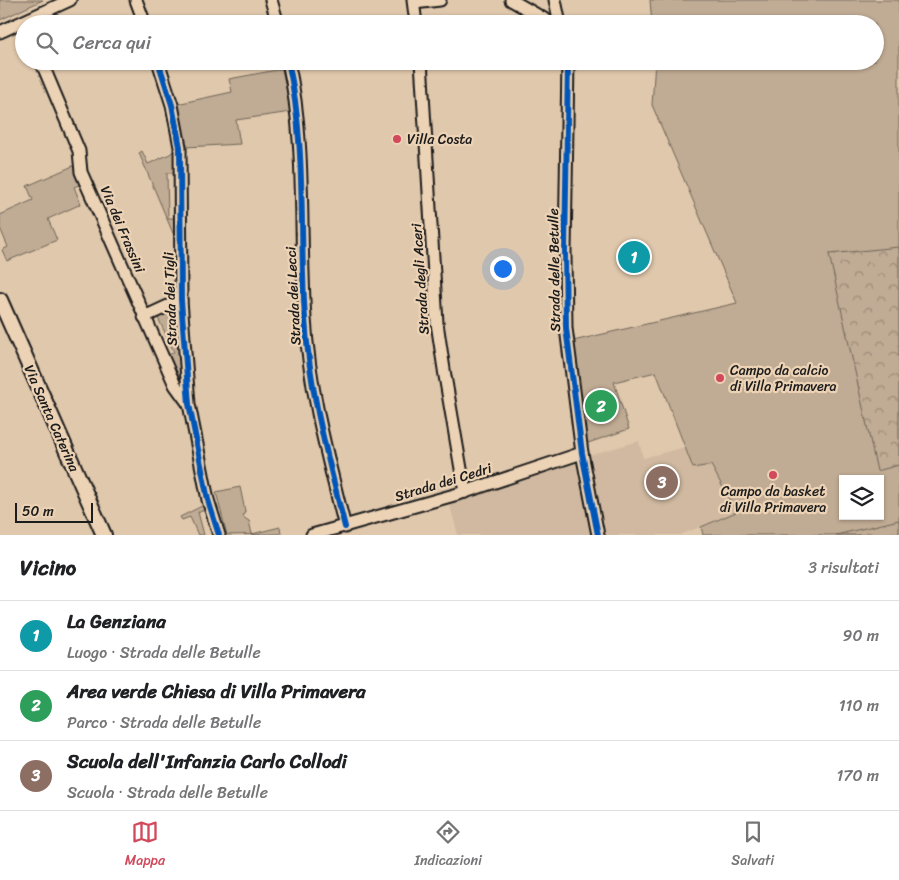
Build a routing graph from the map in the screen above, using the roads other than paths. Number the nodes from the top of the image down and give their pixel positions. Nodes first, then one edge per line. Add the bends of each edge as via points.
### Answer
1 (70, 0) edge
2 (136, 0) edge
3 (271, 0) edge
4 (440, 0) edge
5 (511, 0) edge
6 (554, 0) edge
7 (413, 2) edge
8 (39, 15) edge
9 (142, 15) edge
10 (275, 15) edge
11 (415, 15) edge
12 (537, 15) edge
13 (558, 15) edge
14 (15, 26) edge
15 (0, 32) edge
16 (45, 70) edge
17 (161, 70) edge
18 (290, 70) edge
19 (422, 70) edge
20 (568, 70) edge
21 (0, 300) edge
22 (181, 300) junction
23 (144, 317) junction
24 (189, 404) junction
25 (582, 453) junction
26 (466, 492) junction
27 (345, 527) junction
28 (104, 535) edge
29 (219, 535) edge
30 (312, 535) edge
31 (598, 535) edge

1 - 8 street
2 - 9 street
3 - 10 street
4 - 7 street
5 - 12 street
6 - 13 street
7 - 11 street
14 - 15 street
16 - 23 street, Via dei Frassini via 79,151 81,172
17 - 22 street, Strada dei Tigli via 180,147
18 - 27 street, Strada dei Lecci via 300,133 305,321 326,453
19 - 26 street, Strada degli Aceri via 438,323
20 - 25 street, Strada delle Betulle via 566,328
21 - 28 street, Via Santa Caterina
22 - 23 street
22 - 24 street, Strada dei Tigli
23 - 24 street, Via dei Frassini via 175,385
24 - 29 street, Strada dei Tigli via 208,500
25 - 26 street, Strada dei Cedri
25 - 31 street, Strada delle Betulle
26 - 27 street, Strada dei Cedri
27 - 30 street, Strada dei Cedri

